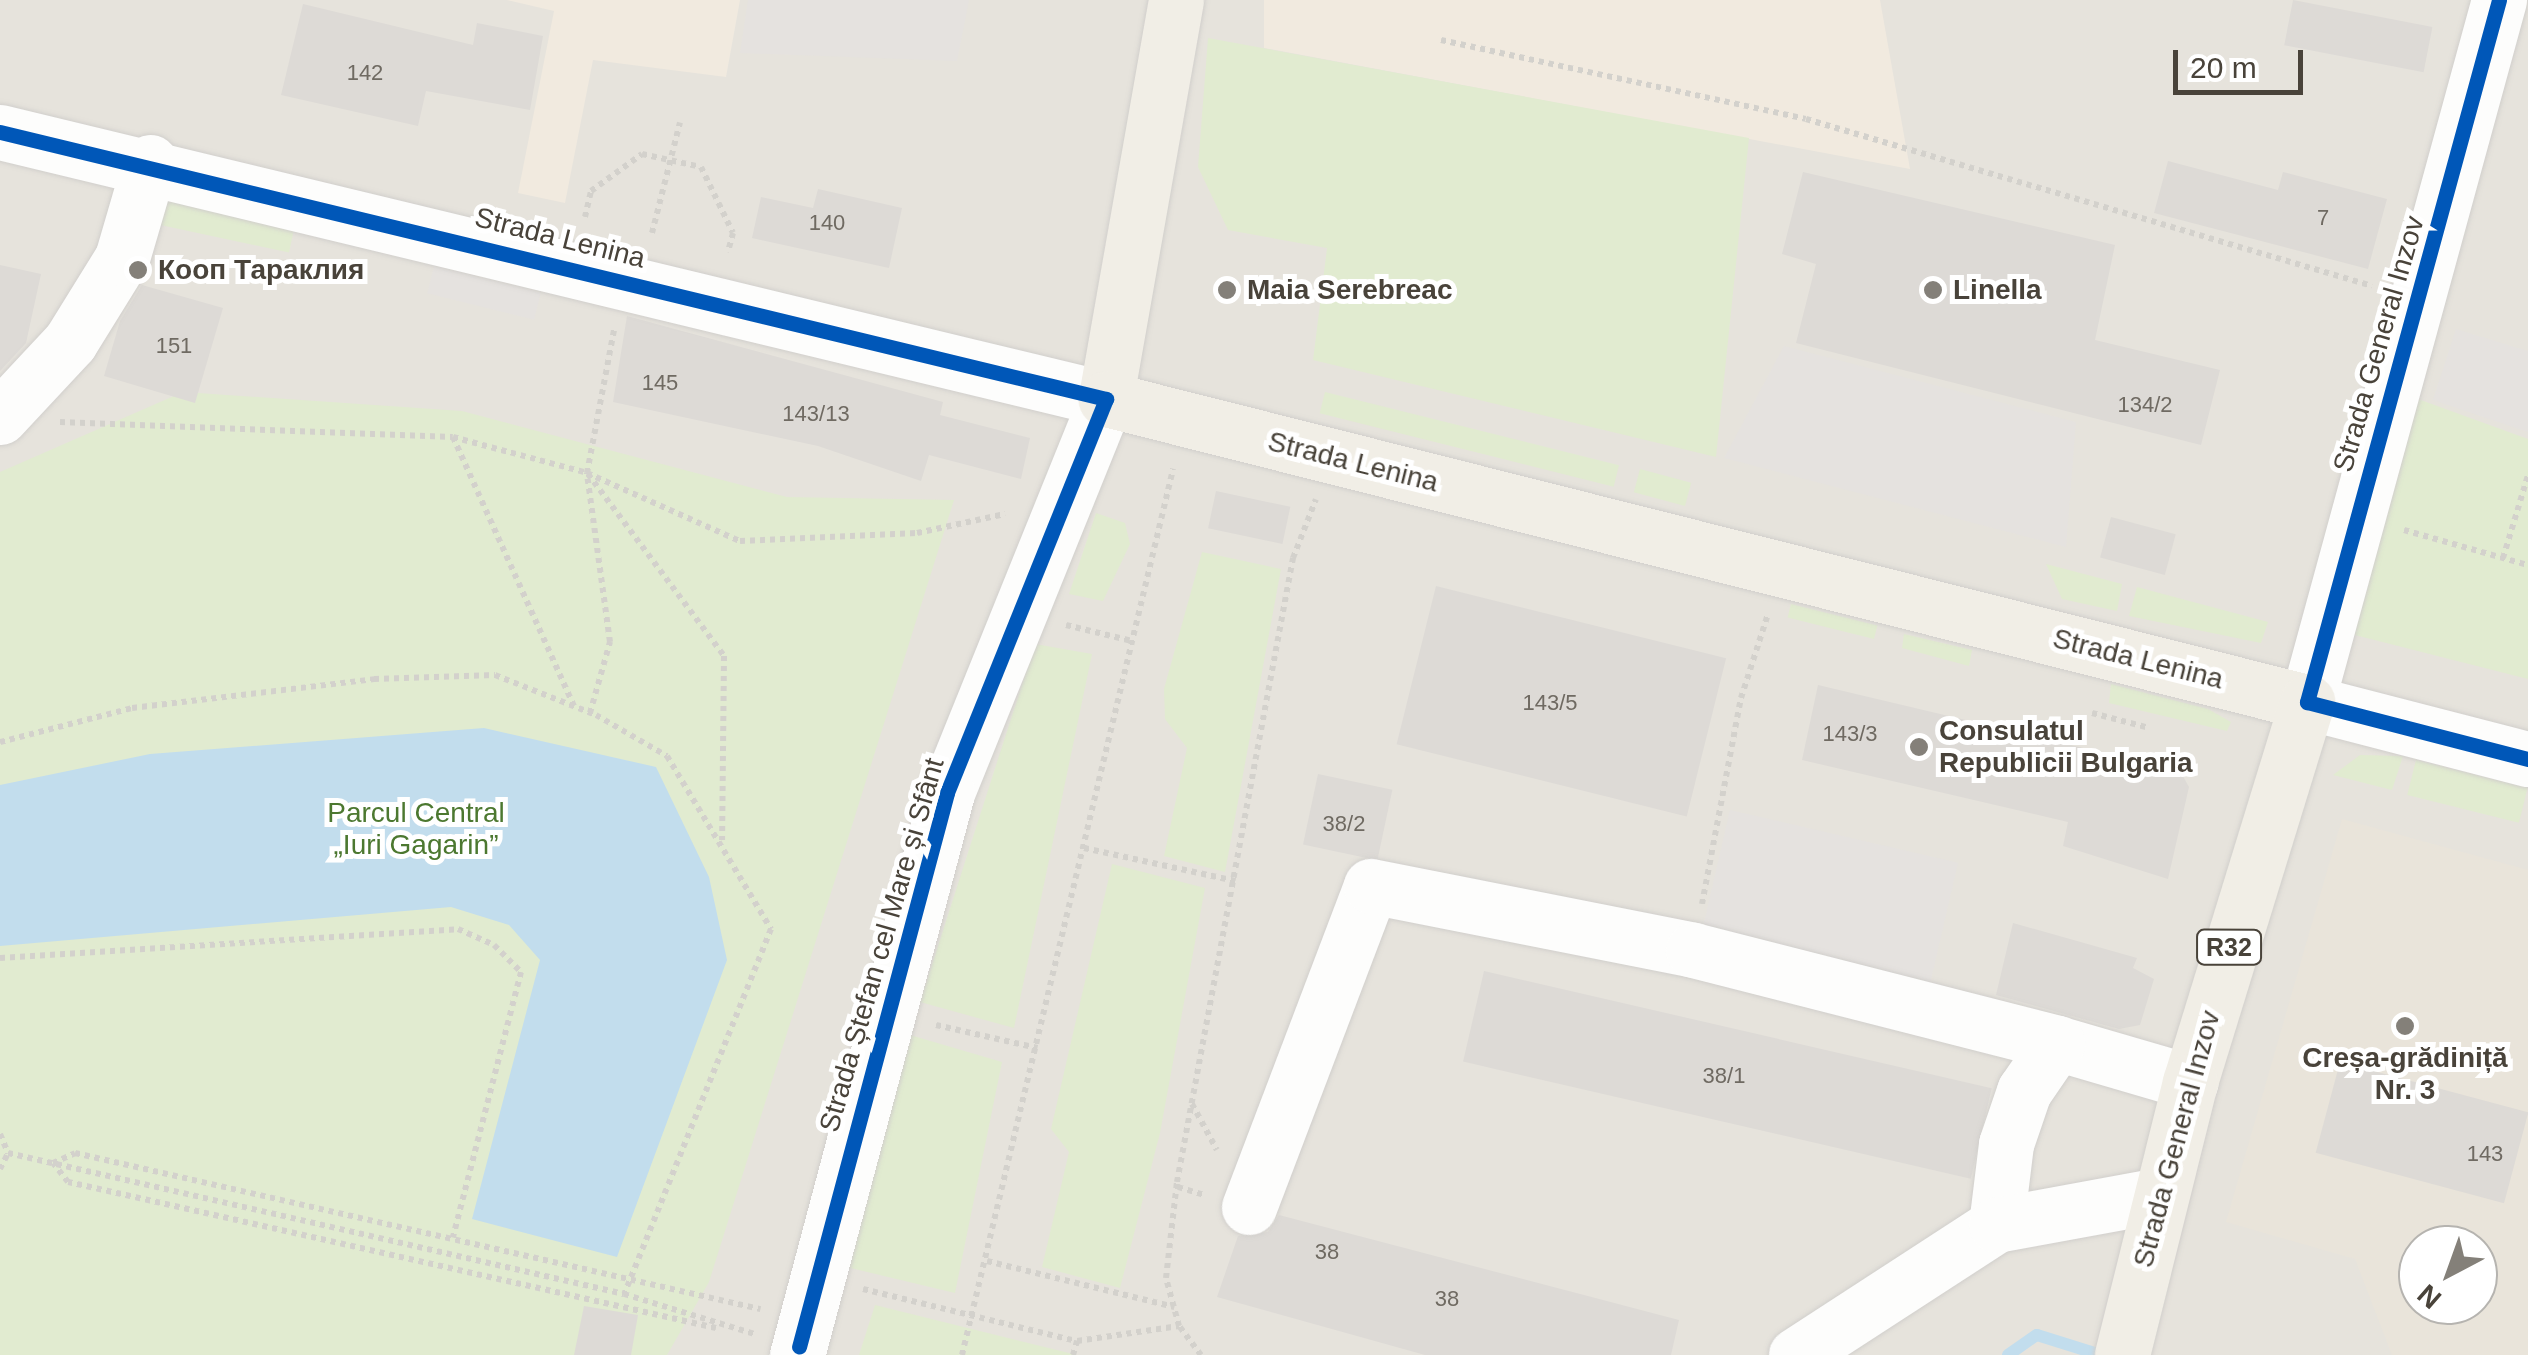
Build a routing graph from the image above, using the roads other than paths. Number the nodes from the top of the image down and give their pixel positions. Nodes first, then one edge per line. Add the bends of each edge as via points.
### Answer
1 (1176, 0) edge
2 (2498, 0) edge
3 (0, 132) edge
4 (150, 162) junction
5 (1106, 399) junction
6 (0, 418) edge
7 (2307, 702) junction
8 (2528, 759) edge
9 (2057, 1043) junction
10 (2190, 1082) junction
11 (2160, 1195) junction
12 (1249, 1207) dead end
13 (1996, 1225) junction
14 (804, 1325) edge
15 (1796, 1355) edge
16 (2122, 1355) edge

1 - 5 main road, Strada Ștefan cel Mare și Sfânt
2 - 7 street, Strada General Inzov
3 - 4 street, Strada Lenina
4 - 5 street, Strada Lenina
4 - 6 street via 122,258 70,342
5 - 7 main road, Strada Lenina
5 - 14 street, Strada Ștefan cel Mare și Sfânt via 947,793
7 - 8 street, Strada Lenina
7 - 10 main road, Strada General Inzov / R32
9 - 10 street
9 - 12 street via 1693,950 1371,886
9 - 13 street via 2024,1091 2006,1144
10 - 11 main road, Strada General Inzov / R32
11 - 13 street
11 - 16 main road, Strada General Inzov / R32
13 - 15 street

